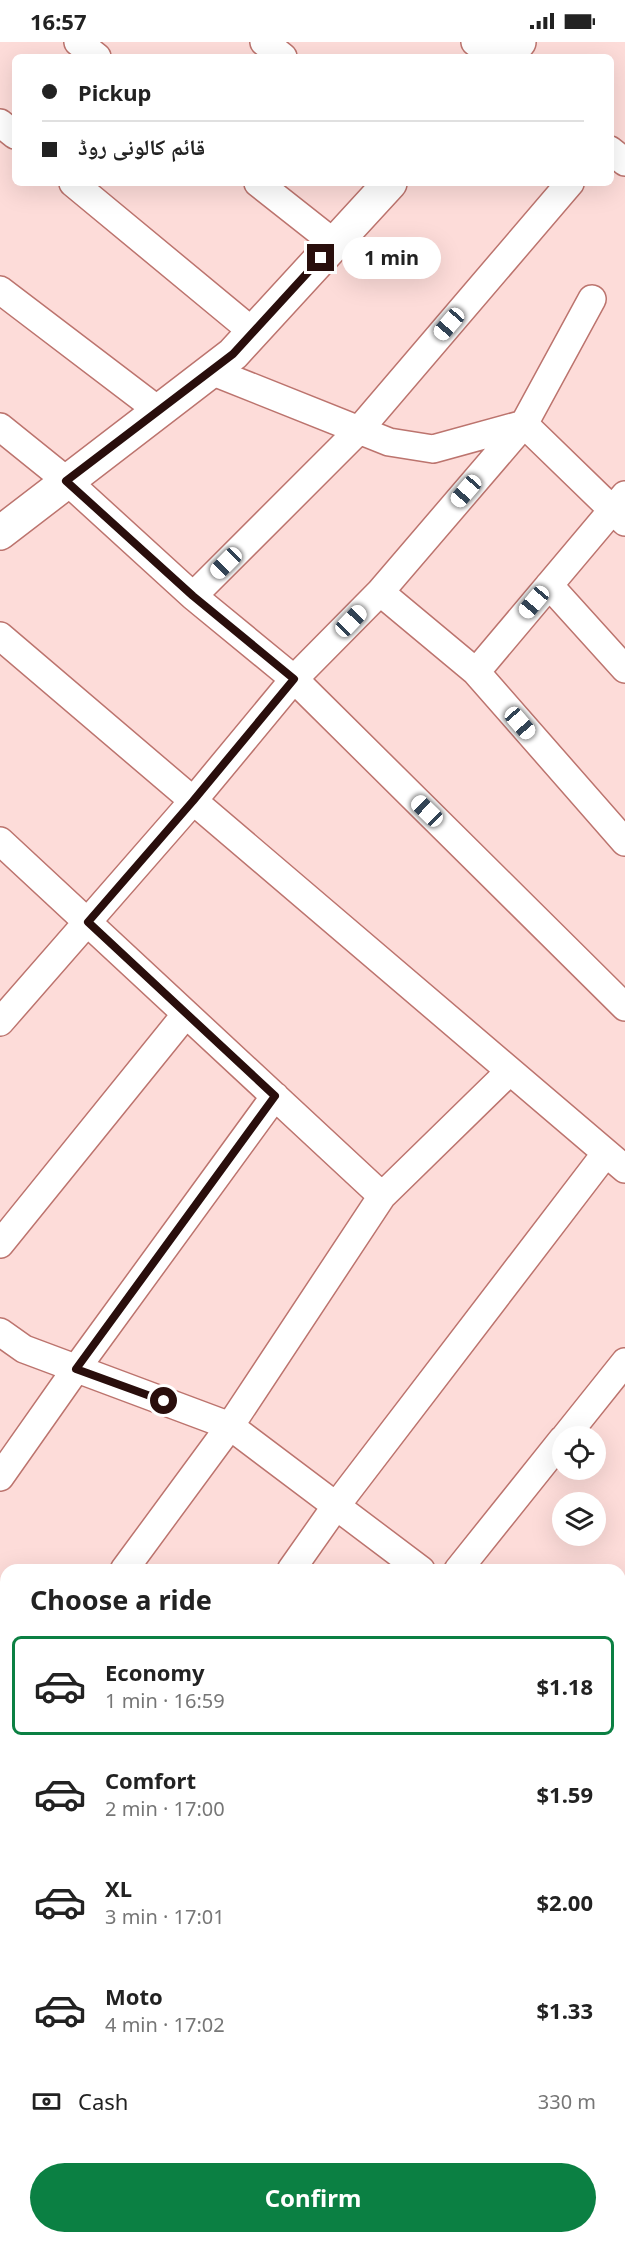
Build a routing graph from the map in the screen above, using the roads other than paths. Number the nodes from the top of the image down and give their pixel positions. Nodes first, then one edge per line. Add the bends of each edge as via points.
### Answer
1 (78, 42) edge
2 (264, 42) edge
3 (475, 42) edge
4 (519, 42) edge
5 (94, 54) edge
6 (279, 54) edge
7 (490, 54) edge
8 (509, 54) edge
9 (0, 123) edge
10 (12, 133) edge
11 (77, 186) edge
12 (262, 186) edge
13 (387, 186) edge
14 (567, 186) edge
15 (334, 243) junction
16 (0, 290) edge
17 (592, 299) dead end
18 (253, 332) junction
19 (211, 371) junction
20 (159, 411) junction
21 (524, 424) junction
22 (0, 427) edge
23 (358, 430) junction
24 (66, 481) junction
25 (621, 509) edge
26 (0, 532) edge
27 (549, 585) junction
28 (380, 592) junction
29 (193, 596) junction
30 (0, 636) edge
31 (625, 669) edge
32 (476, 672) junction
33 (294, 679) junction
34 (193, 801) junction
35 (0, 841) edge
36 (625, 842) edge
37 (88, 922) junction
38 (625, 1007) edge
39 (3, 1012) edge
40 (186, 1014) junction
41 (510, 1071) junction
42 (275, 1096) junction
43 (615, 1161) edge
44 (382, 1196) junction
45 (0, 1244) edge
46 (0, 1332) edge
47 (625, 1362) edge
48 (76, 1369) junction
49 (230, 1426) junction
50 (574, 1426) edge
51 (552, 1453) edge
52 (0, 1477) edge
53 (336, 1506) junction
54 (128, 1564) edge
55 (295, 1564) edge
56 (413, 1564) edge
57 (463, 1564) edge

1 - 5 street
2 - 6 street
3 - 7 street
4 - 8 street
9 - 10 street
11 - 18 street
12 - 15 street
13 - 15 street
14 - 23 street
15 - 18 street
16 - 20 street
17 - 21 street
18 - 19 street
19 - 20 street
19 - 23 street
20 - 24 street
21 - 23 street via 433,449 389,442
21 - 25 street
21 - 28 street
22 - 24 street
23 - 29 street
24 - 26 street
24 - 29 street
25 - 27 street
27 - 31 street
27 - 32 street
28 - 32 street
28 - 33 street
29 - 33 street
30 - 34 street
32 - 36 street
33 - 34 street
33 - 38 street
34 - 37 street
34 - 41 street
35 - 37 street
37 - 39 street
37 - 40 street
40 - 42 street
40 - 45 street
41 - 43 street
41 - 44 street
42 - 44 street
42 - 48 street
43 - 53 street
44 - 49 street
46 - 48 street via 24,1349
47 - 50 street
48 - 49 street
48 - 52 street
49 - 53 street
49 - 54 street
51 - 57 street
53 - 55 street
53 - 56 street

